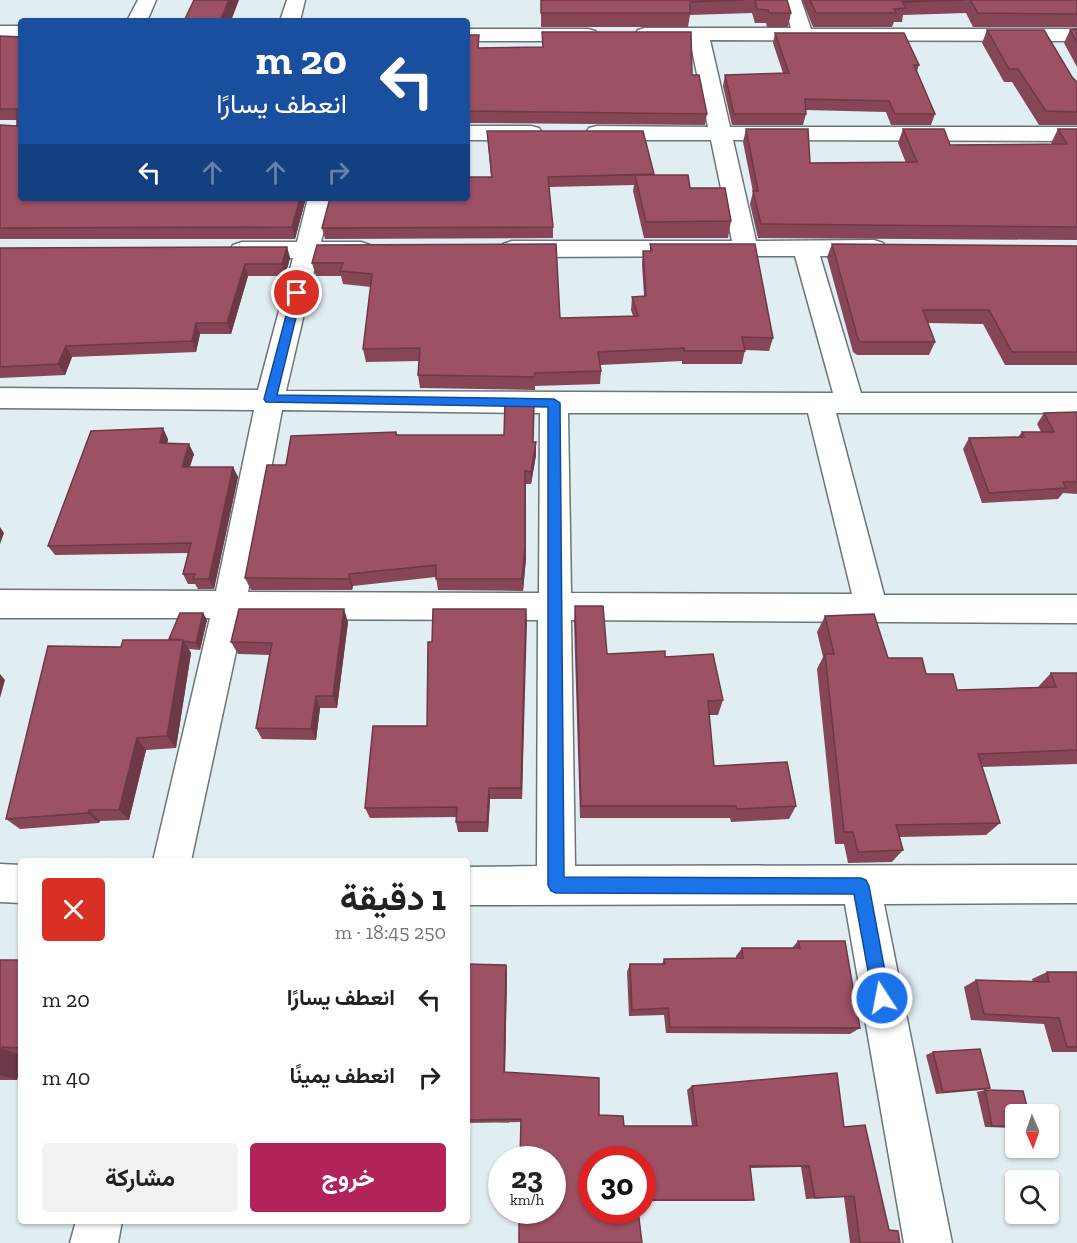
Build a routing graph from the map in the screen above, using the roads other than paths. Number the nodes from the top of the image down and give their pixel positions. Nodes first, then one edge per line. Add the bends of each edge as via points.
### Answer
1 (147, 0) edge
2 (296, 0) edge
3 (792, 0) edge
4 (138, 18) edge
5 (291, 18) edge
6 (0, 32) edge
7 (18, 32) edge
8 (606, 34) edge
9 (630, 34) edge
10 (699, 34) junction
11 (470, 35) edge
12 (802, 35) junction
13 (1047, 35) junction
14 (1077, 35) edge
15 (1057, 53) edge
16 (470, 133) edge
17 (547, 133) edge
18 (582, 133) edge
19 (720, 134) junction
20 (1077, 134) edge
21 (319, 201) edge
22 (745, 247) junction
23 (805, 247) junction
24 (899, 248) edge
25 (485, 249) edge
26 (213, 250) edge
27 (308, 250) junction
28 (379, 250) edge
29 (0, 398) edge
30 (270, 399) junction
31 (819, 402) junction
32 (554, 403) junction
33 (850, 403) junction
34 (1077, 403) edge
35 (0, 604) edge
36 (230, 606) junction
37 (554, 607) junction
38 (871, 607) junction
39 (1077, 609) edge
40 (173, 858) edge
41 (0, 883) edge
42 (18, 884) edge
43 (1077, 884) edge
44 (556, 885) junction
45 (470, 886) edge
46 (861, 886) junction
47 (98, 1224) edge
48 (94, 1243) edge
49 (928, 1243) edge

1 - 4 street
2 - 5 street
3 - 12 street
6 - 7 street
8 - 11 street
9 - 10 street
10 - 12 street
10 - 19 street
12 - 13 street
13 - 14 street
13 - 15 street
16 - 17 street
18 - 19 street
19 - 20 street
19 - 22 street
21 - 27 street
22 - 23 street
22 - 25 street
23 - 24 street
23 - 33 street
26 - 27 street
27 - 28 street
27 - 30 street
29 - 30 street
30 - 32 street
30 - 36 street
31 - 32 street
31 - 33 street
31 - 38 street
32 - 37 street
33 - 34 street
35 - 36 street
36 - 37 street
36 - 40 street
37 - 38 street
37 - 44 street
38 - 39 street
41 - 42 street
43 - 46 street
44 - 45 street
44 - 46 street
46 - 49 street
47 - 48 street

